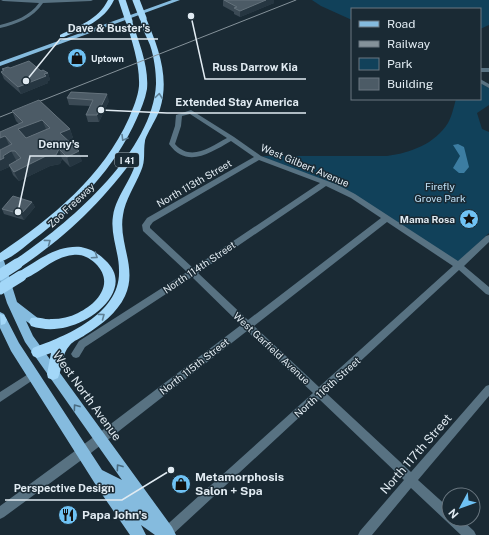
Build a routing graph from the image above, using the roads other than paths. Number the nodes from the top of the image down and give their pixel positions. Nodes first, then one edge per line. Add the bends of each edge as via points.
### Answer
1 (2, 0) edge
2 (91, 0) edge
3 (110, 0) edge
4 (122, 0) edge
5 (136, 0) edge
6 (163, 0) edge
7 (171, 0) edge
8 (177, 0) edge
9 (42, 2) junction
10 (152, 9) junction
11 (93, 25) junction
12 (0, 27) edge
13 (62, 36) junction
14 (23, 55) junction
15 (0, 58) edge
16 (0, 64) edge
17 (232, 138) junction
18 (141, 142) junction
19 (259, 157) junction
20 (325, 182) junction
21 (387, 218) junction
22 (147, 230) joint
23 (489, 238) edge
24 (0, 258) edge
25 (0, 264) edge
26 (459, 266) junction
27 (192, 273) junction
28 (0, 275) edge
29 (0, 289) edge
30 (489, 292) edge
31 (12, 303) junction
32 (0, 319) edge
33 (35, 322) joint
34 (247, 325) junction
35 (70, 338) junction
36 (13, 343) junction
37 (37, 352) junction
38 (76, 354) dead end
39 (53, 374) junction
40 (33, 376) junction
41 (489, 389) edge
42 (321, 393) junction
43 (0, 397) edge
44 (99, 439) junction
45 (83, 452) junction
46 (98, 475) junction
47 (411, 480) junction
48 (441, 508) edge
49 (0, 513) edge
50 (461, 527) edge
51 (167, 534) edge
52 (139, 535) edge
53 (364, 535) edge
54 (470, 535) edge

1 - 9 street
2 - 9 street
3 - 13 highway via 107,9 92,22
4 -> 24 highway, Zoo Freeway / I 41, bridge via 140,57 143,86 132,124 98,175 48,222
18 -> 5 highway, Zoo Freeway / I 41, bridge via 157,107 160,70
6 - 11 main road
7 - 10 main road
8 - 10 main road
9 - 12 street via 32,14
10 - 14 main road
11 - 13 main road
11 - 14 main road via 27,51
13 - 15 main road
14 - 16 main road
17 - 17 street, West Gilbert Avenue via 196,155 180,153 172,144 179,115 191,112
17 - 19 street, West Gilbert Avenue
28 -> 18 highway, Zoo Freeway / I 41, bridge via 55,237 86,210
35 -> 18 highway via 106,313 120,296 124,285 125,272 117,218 141,159
19 - 20 street, West Gilbert Avenue
19 - 22 street, North 113th Street via 150,220 146,225
20 - 21 street, West Gilbert Avenue
20 - 27 street, North 114th Street
21 - 26 street, West Gilbert Avenue
21 - 34 street, North 115th Street
22 - 27 street, West Garfield Avenue
23 - 26 street, North 116th Street
25 - 31 main road, West North Avenue
26 - 30 street, West Gilbert Avenue
26 - 42 street, North 116th Street
27 - 34 street, West Garfield Avenue
27 - 38 street, North 114th Street via 82,344
29 -> 33 highway, bridge via 58,254 88,252 100,259 108,268 111,281 108,293 84,317 67,324
31 - 33 main road
31 - 37 main road, West North Avenue
32 - 36 main road
34 - 42 street, West Garfield Avenue
34 - 44 street, North 115th Street
35 - 37 highway
35 - 39 highway via 58,350
36 - 37 main road via 28,351
36 - 40 main road
37 - 39 main road, West North Avenue
44 -> 39 main road, West North Avenue
40 - 43 street
40 - 45 main road
41 - 47 street, North 117th Street
42 - 47 street, West Garfield Avenue
42 - 51 street, North 116th Street
44 - 45 street, North 115th Street
51 -> 44 main road, West North Avenue
45 - 46 main road
45 - 49 street, North 115th Street
46 - 51 main road via 112,481 126,493 151,527
46 - 52 main road
47 - 48 street, West Garfield Avenue
47 - 53 street, North 117th Street
50 - 54 street

